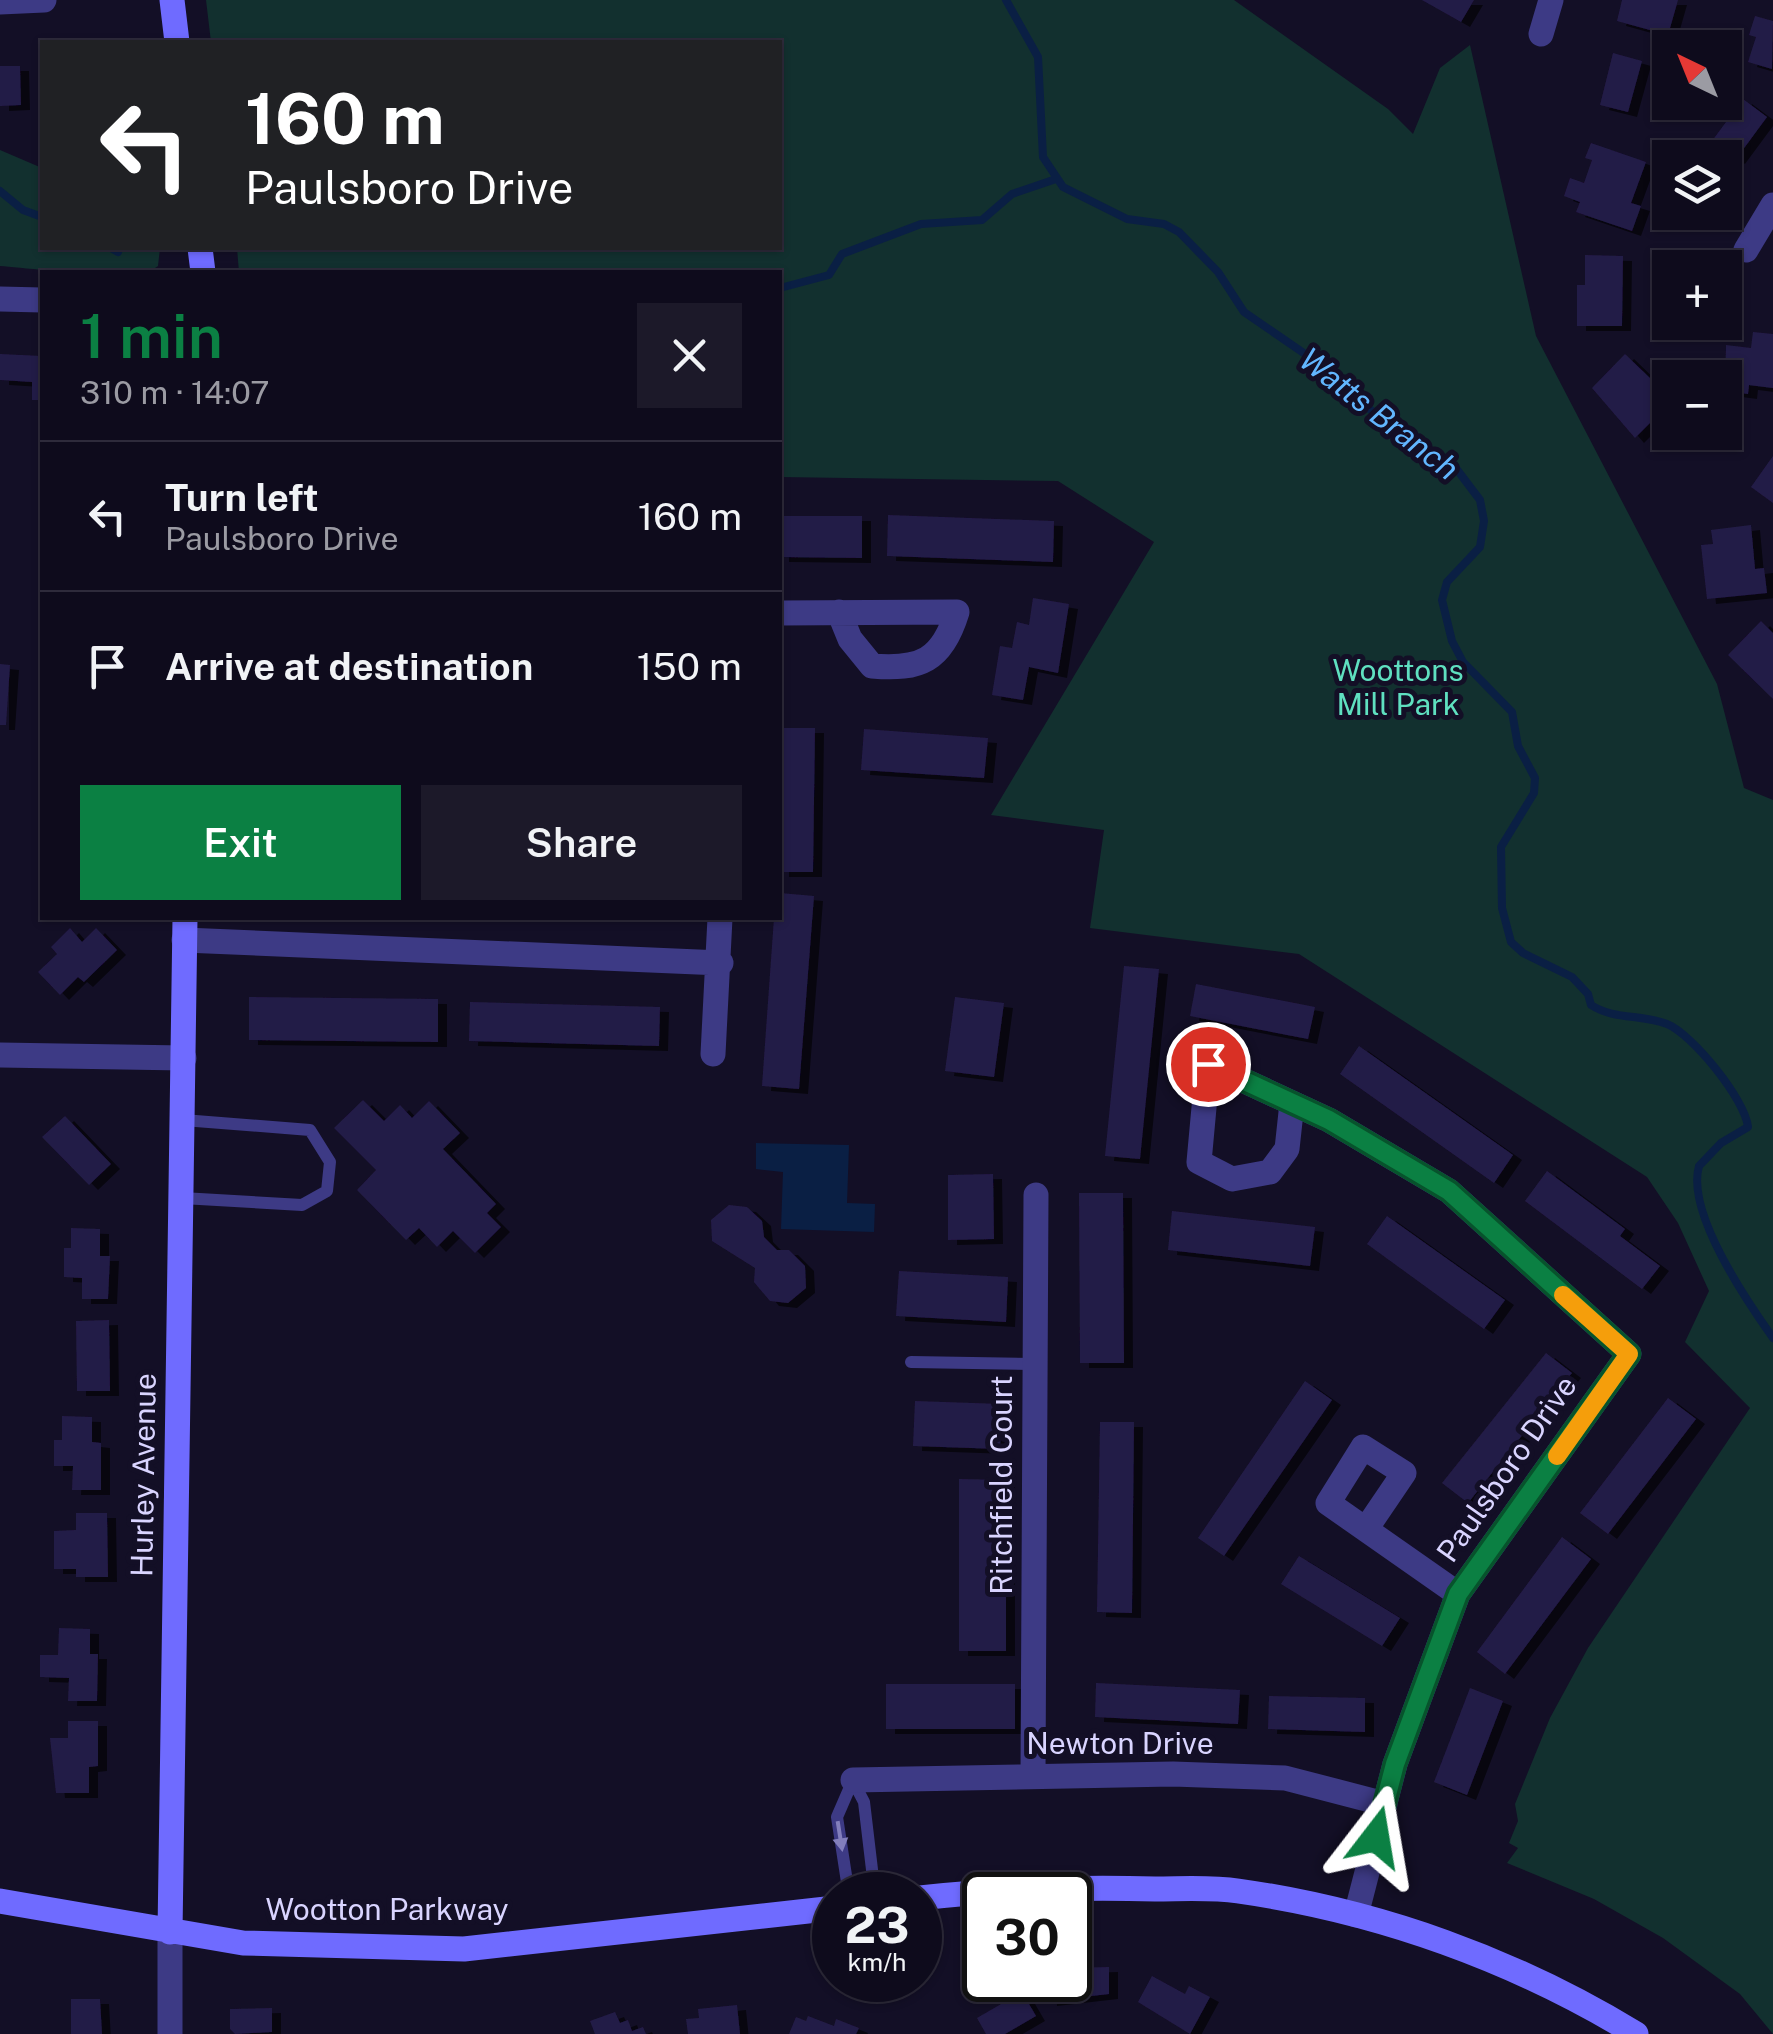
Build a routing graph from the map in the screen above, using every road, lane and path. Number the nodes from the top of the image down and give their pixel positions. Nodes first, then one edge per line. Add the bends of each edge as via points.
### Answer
1 (44, 0) edge
2 (172, 0) edge
3 (1550, 0) edge
4 (0, 2) edge
5 (1541, 34) dead end
6 (177, 40) edge
7 (1773, 205) edge
8 (1746, 250) dead end
9 (0, 298) edge
10 (40, 300) edge
11 (839, 612) dead end
12 (782, 613) edge
13 (720, 920) edge
14 (185, 929) edge
15 (721, 963) junction
16 (713, 1054) dead end
17 (0, 1055) edge
18 (184, 1058) junction
19 (1292, 1103) junction
20 (183, 1120) junction
21 (1036, 1194) dead end
22 (182, 1198) junction
23 (911, 1362) dead end
24 (1035, 1364) junction
25 (1366, 1529) dead end
26 (1458, 1594) junction
27 (1034, 1776) junction
28 (853, 1780) junction
29 (1385, 1804) junction
30 (845, 1872) edge
31 (872, 1872) edge
32 (942, 1895) edge
33 (0, 1901) edge
34 (812, 1911) edge
35 (1356, 1915) junction
36 (170, 1932) junction
37 (170, 2034) edge
38 (1636, 2034) edge

1 - 4 street
2 - 6 main road
3 - 5 street
7 - 8 street
9 - 10 street
11 - 12 street
13 - 15 street
14 - 15 street
14 - 18 main road, Hurley Avenue
15 - 16 street
17 - 18 street
18 - 20 main road, Hurley Avenue
19 - 19 street, Paulsboro Drive via 1208,1064 1198,1162 1232,1179 1270,1172 1287,1149
19 - 26 street, Paulsboro Drive via 1449,1191 1629,1354
20 - 22 main road, Hurley Avenue
20 - 22 lane via 310,1130 330,1162 327,1191 302,1205
21 - 24 street, Ritchfield Court
22 - 36 main road, Hurley Avenue
23 - 24 lane
24 - 27 street, Ritchfield Court
25 - 26 street
26 - 29 street, Paulsboro Drive
27 - 28 street, Newton Drive
27 - 29 street, Newton Drive via 1286,1778
28 -> 30 lane via 837,1817
28 - 31 lane via 864,1802
29 - 35 street, Paulsboro Drive
32 - 35 main road via 1013,1887 1236,1890
33 - 36 main road, Wootton Parkway
34 - 36 main road, Wootton Parkway via 464,1949 243,1942
35 - 38 main road via 1456,1945 1570,1994
36 - 37 street, Hurley Avenue

